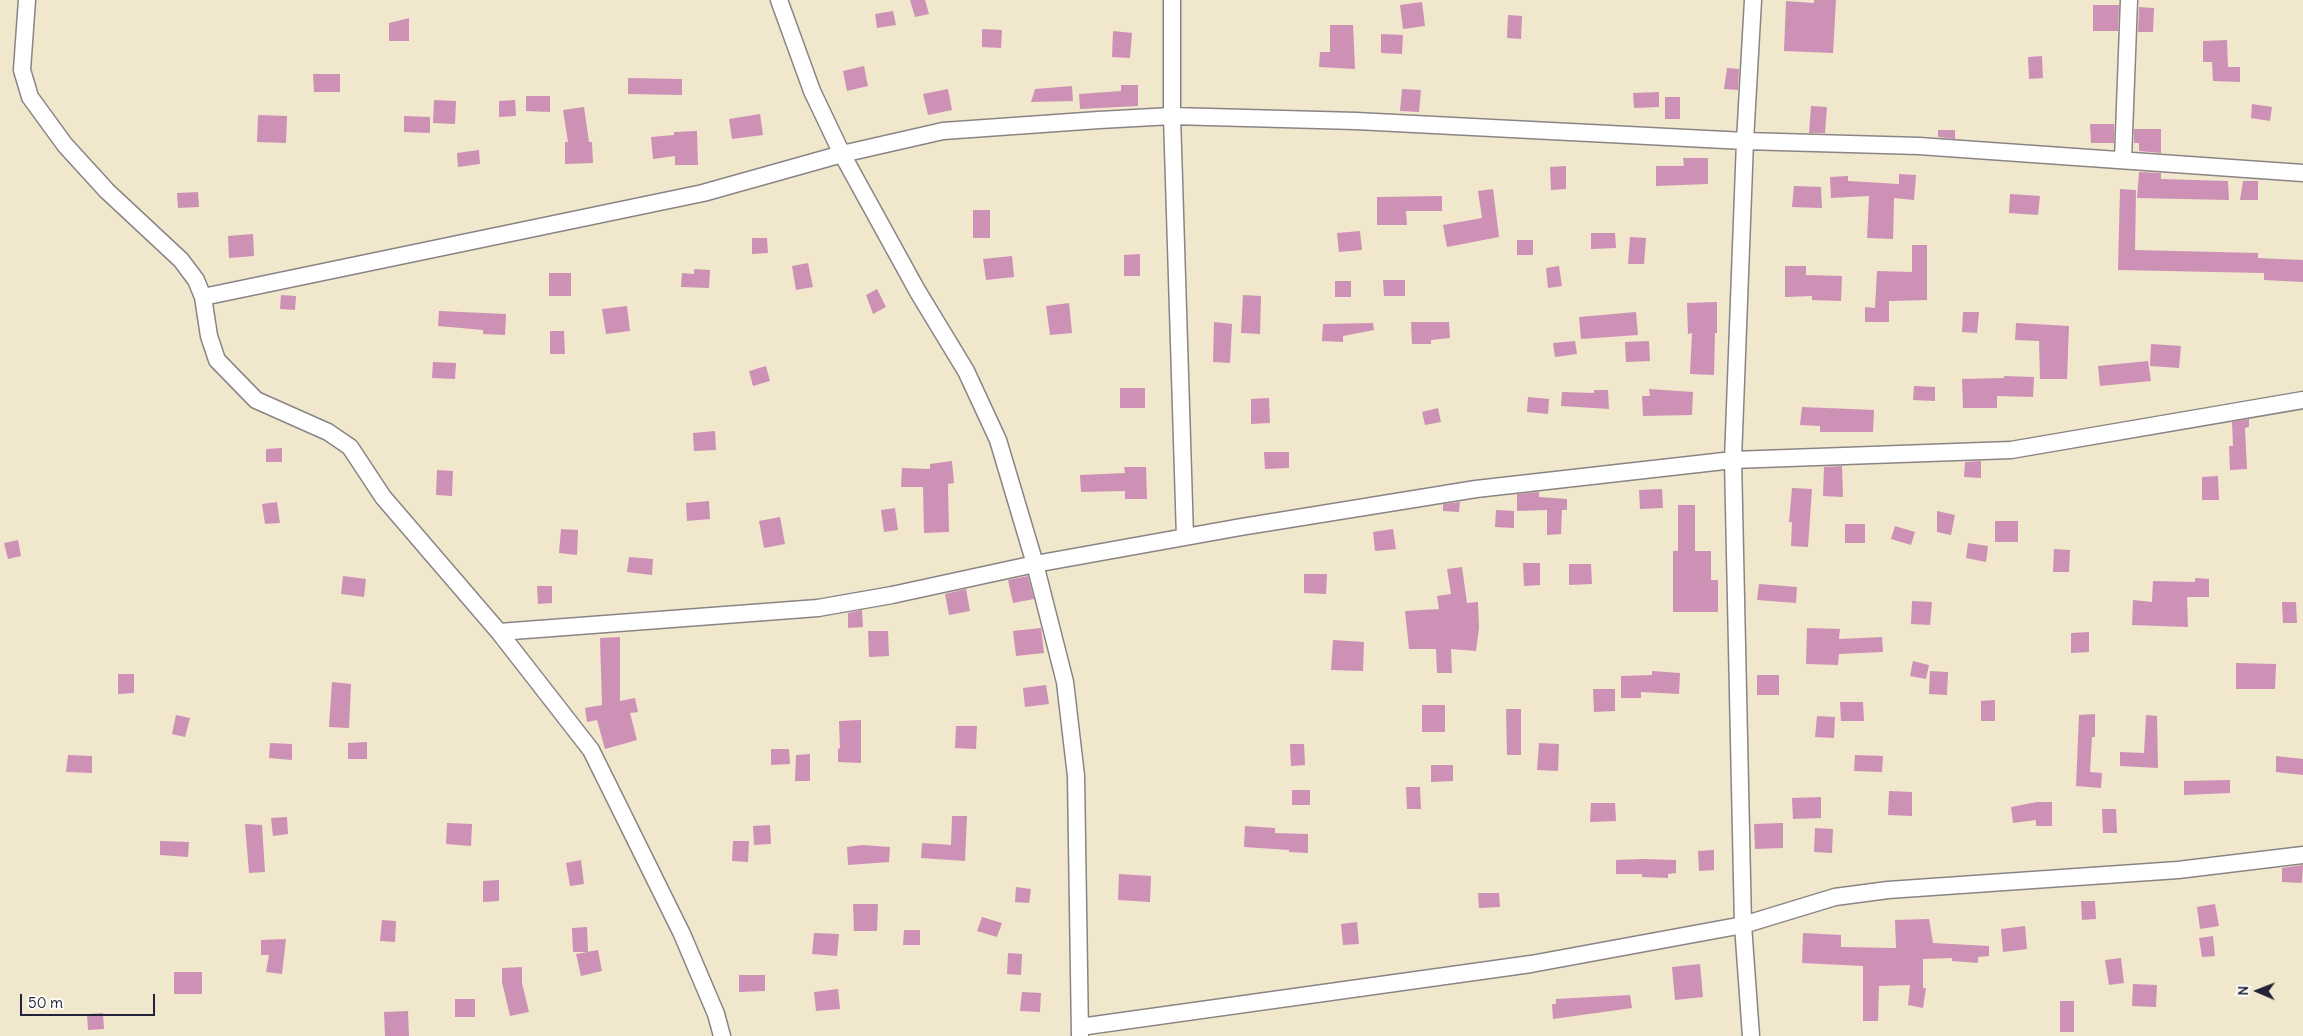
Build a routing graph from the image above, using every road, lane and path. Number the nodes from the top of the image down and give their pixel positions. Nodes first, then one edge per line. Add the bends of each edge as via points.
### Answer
1 (27, 0) edge
2 (779, 0) edge
3 (1172, 0) edge
4 (1753, 0) edge
5 (2130, 0) edge
6 (1172, 116) junction
7 (1745, 141) junction
8 (842, 154) junction
9 (2123, 160) junction
10 (2303, 173) edge
11 (203, 297) junction
12 (2303, 400) edge
13 (1733, 460) junction
14 (1185, 537) junction
15 (1035, 564) junction
16 (499, 632) junction
17 (2303, 855) edge
18 (1743, 925) junction
19 (1080, 1032) edge
20 (722, 1036) edge
21 (1751, 1036) edge

1 - 11 street via 22,70 30,96 65,145 95,178 181,260 196,280
2 - 8 street via 812,92
3 - 6 street
4 - 7 street
5 - 9 street
6 - 7 street via 1356,121
6 - 8 street via 943,132
6 - 14 street
7 - 9 street via 1919,146
7 - 13 street
8 - 11 street via 703,193
8 - 15 street via 970,380 998,440
9 - 10 street
11 - 16 street via 209,336 217,360 256,400 328,432 350,447 383,497
12 - 13 street via 2011,450
13 - 14 street via 1476,489 1344,508
13 - 18 street
14 - 15 street
15 - 16 street via 818,608
15 - 19 street via 1065,682 1076,776
16 - 20 street via 591,750 682,934
17 - 18 street via 2178,870 1888,890 1835,897
18 - 19 street via 1531,964
18 - 21 street

